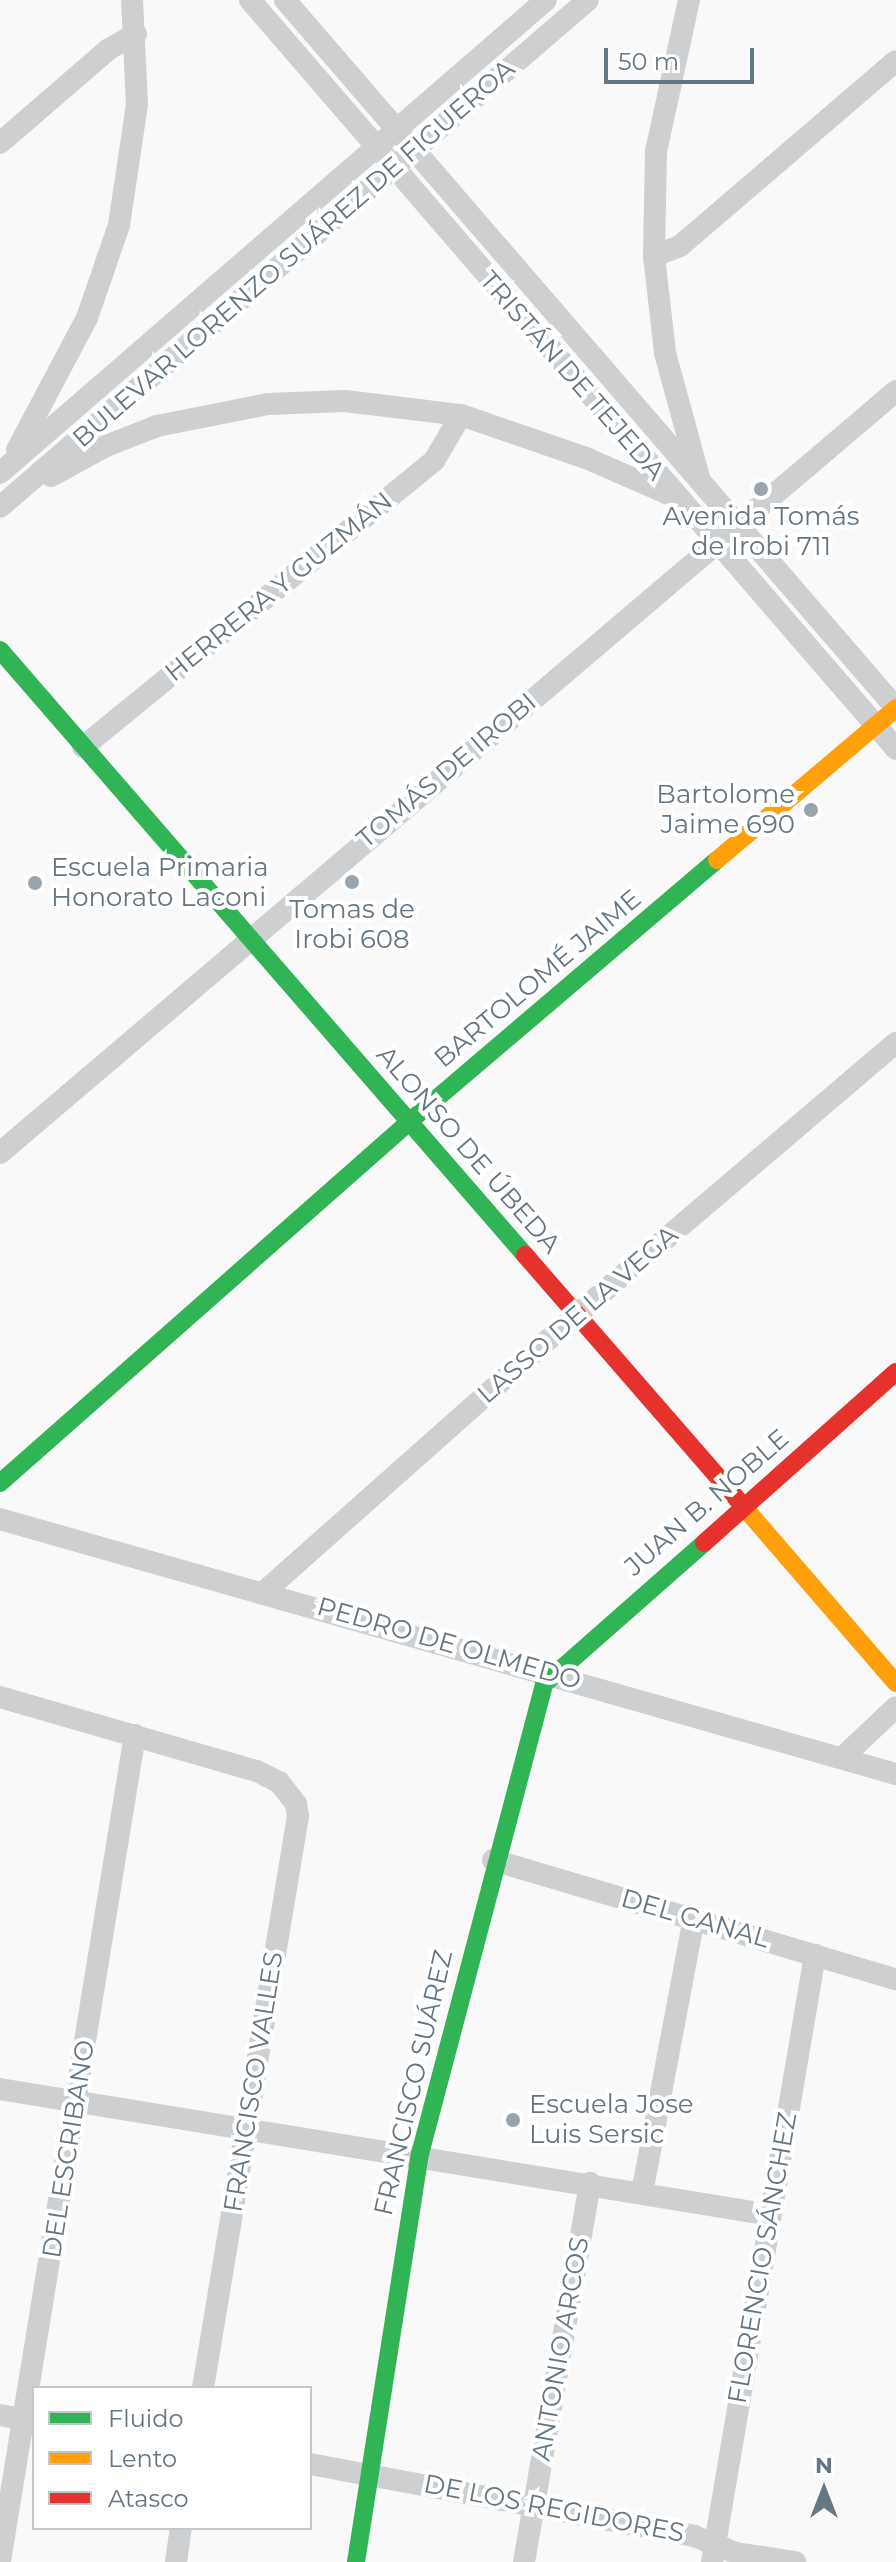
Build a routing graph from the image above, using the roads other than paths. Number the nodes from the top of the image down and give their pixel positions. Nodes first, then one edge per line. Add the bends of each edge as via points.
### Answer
1 (132, 0) edge
2 (250, 0) edge
3 (285, 0) edge
4 (546, 0) edge
5 (588, 0) edge
6 (689, 0) edge
7 (136, 34) junction
8 (896, 61) edge
9 (396, 128) junction
10 (0, 143) edge
11 (374, 147) junction
12 (415, 149) junction
13 (393, 168) junction
14 (654, 256) junction
15 (896, 391) edge
16 (461, 415) junction
17 (4, 470) edge
18 (702, 485) junction
19 (677, 498) junction
20 (4, 504) edge
21 (738, 527) junction
22 (718, 543) junction
23 (0, 650) edge
24 (896, 708) edge
25 (876, 726) junction
26 (83, 747) junction
27 (896, 749) edge
28 (250, 936) junction
29 (896, 1043) edge
30 (409, 1122) junction
31 (0, 1153) edge
32 (576, 1315) junction
33 (896, 1372) edge
34 (0, 1483) edge
35 (740, 1507) junction
36 (0, 1519) edge
37 (264, 1592) junction
38 (554, 1672) junction
39 (896, 1683) edge
40 (0, 1697) edge
41 (896, 1707) edge
42 (135, 1735) junction
43 (842, 1758) junction
44 (896, 1774) edge
45 (493, 1860) junction
46 (694, 1919) junction
47 (815, 1955) junction
48 (896, 1979) edge
49 (0, 2089) edge
50 (77, 2101) junction
51 (246, 2128) junction
52 (420, 2154) junction
53 (590, 2183) junction
54 (642, 2193) junction
55 (770, 2215) junction
56 (34, 2386) edge
57 (203, 2386) edge
58 (32, 2400) edge
59 (0, 2415) edge
60 (29, 2420) edge
61 (312, 2464) edge
62 (370, 2473) junction
63 (533, 2504) junction
64 (181, 2530) edge
65 (713, 2553) edge
66 (0, 2561) edge
67 (176, 2562) edge
68 (356, 2562) edge
69 (524, 2562) edge
70 (795, 2562) edge

1 - 7 street
2 - 11 street, TRISTÁN DE TEJEDA
3 - 9 street, TRISTÁN DE TEJEDA
4 - 9 street, BULEVAR LORENZO SUÁREZ DE FIGUEROA
5 - 12 street, BULEVAR LORENZO SUÁREZ DE FIGUEROA
6 - 14 street via 656,151
7 - 10 street via 109,49
7 - 17 street via 133,151 119,225 87,318 54,388
8 - 14 street via 680,246
9 - 11 street, BULEVAR LORENZO SUÁREZ DE FIGUEROA
9 - 12 street, TRISTÁN DE TEJEDA
11 - 13 street, TRISTÁN DE TEJEDA
11 - 17 street, BULEVAR LORENZO SUÁREZ DE FIGUEROA
12 - 13 street, BULEVAR LORENZO SUÁREZ DE FIGUEROA
12 - 18 street, TRISTÁN DE TEJEDA
13 - 19 street, TRISTÁN DE TEJEDA
13 - 20 street, BULEVAR LORENZO SUÁREZ DE FIGUEROA
14 - 18 street via 665,353
15 - 21 street, TOMÁS DE IROBI
16 - 19 street via 586,458
16 - 20 street via 345,401 268,404 205,414 106,446
16 - 26 street, HERRERA Y GUZMÁN via 434,461
18 - 21 street, TRISTÁN DE TEJEDA
19 - 22 street, TRISTÁN DE TEJEDA
21 - 22 street, TOMÁS DE IROBI
21 - 24 street, TRISTÁN DE TEJEDA
22 - 25 street, TRISTÁN DE TEJEDA
22 - 28 street, TOMÁS DE IROBI
23 - 26 street, ALONSO DE ÚBEDA
24 - 25 street, BARTOLOMÉ JAIME
25 - 27 street, TRISTÁN DE TEJEDA
25 - 30 street, BARTOLOMÉ JAIME
26 - 28 street, ALONSO DE ÚBEDA
28 - 30 street, ALONSO DE ÚBEDA
28 - 31 street, TOMÁS DE IROBI
29 - 32 street, LASSO DE LA VEGA
30 - 32 street, ALONSO DE ÚBEDA
30 - 34 street, BARTOLOMÉ JAIME
32 - 35 street, ALONSO DE ÚBEDA
32 - 37 street, LASSO DE LA VEGA
33 - 35 street, JUAN B. NOBLE
35 - 38 street, JUAN B. NOBLE
35 - 39 street, ALONSO DE ÚBEDA
36 - 37 street, PEDRO DE OLMEDO
37 - 38 street, PEDRO DE OLMEDO
38 - 43 street, PEDRO DE OLMEDO
38 - 45 street, FRANCISCO SUÁREZ via 544,1684
40 - 42 street
41 - 43 street
42 - 50 street, DEL ESCRIBANO
42 - 51 street, FRANCISCO VALLES via 257,1771 291,1793 298,1816
43 - 44 street, PEDRO DE OLMEDO
45 - 46 street, DEL CANAL
45 - 52 street, FRANCISCO SUÁREZ
46 - 47 street, DEL CANAL
46 - 54 street
47 - 48 street, DEL CANAL
47 - 55 street, FLORENCIO SÁNCHEZ
49 - 50 street
50 - 51 street
50 - 56 street, DEL ESCRIBANO
51 - 52 street
51 - 57 street, FRANCISCO VALLES
52 - 53 street
52 - 62 street, FRANCISCO SUÁREZ
53 - 54 street
53 - 63 street, ANTONIO ARCOS
54 - 55 street
55 - 65 street, FLORENCIO SÁNCHEZ
58 - 60 street, DEL ESCRIBANO
59 - 60 street
60 - 66 street, DEL ESCRIBANO
61 - 62 street, DE LOS REGIDORES
62 - 63 street, DE LOS REGIDORES
62 - 68 street, FRANCISCO SUÁREZ
63 - 65 street, DE LOS REGIDORES
63 - 69 street, ANTONIO ARCOS
64 - 67 street
65 - 70 street, DE LOS REGIDORES

